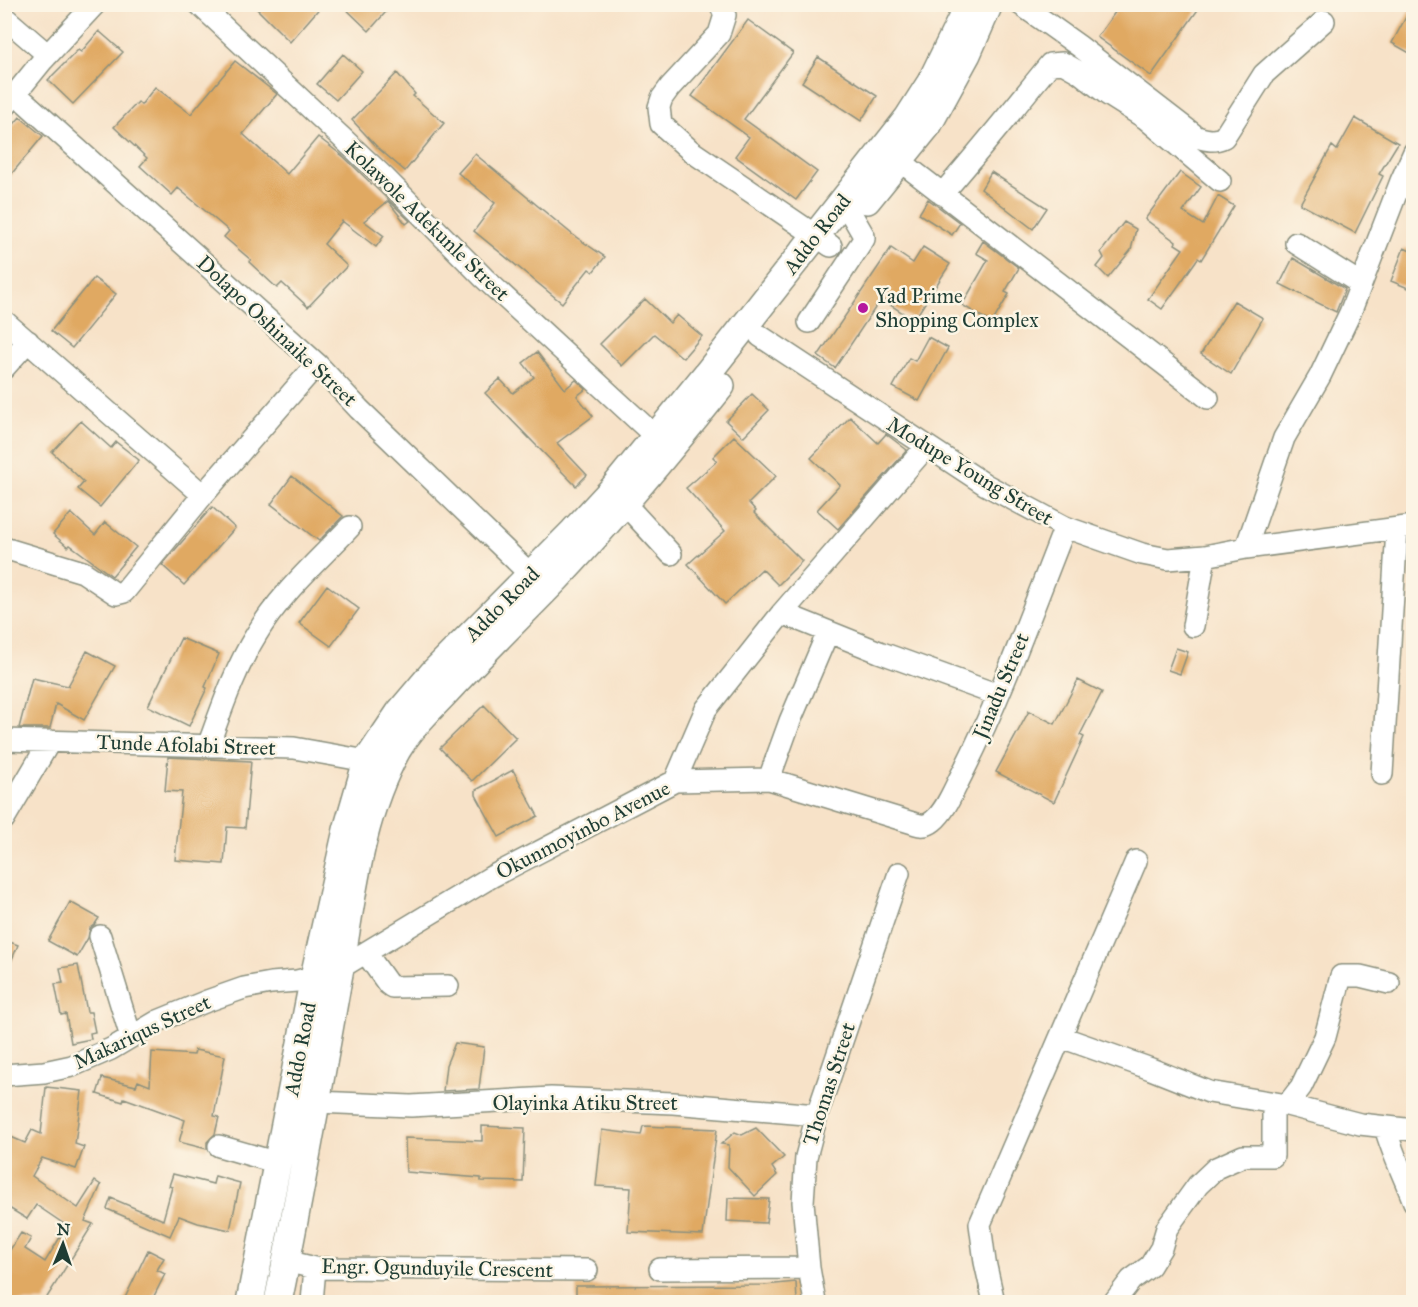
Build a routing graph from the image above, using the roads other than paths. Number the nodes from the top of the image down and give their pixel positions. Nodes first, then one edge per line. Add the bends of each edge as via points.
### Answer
1 (95, 4) edge
2 (200, 4) edge
3 (720, 4) edge
4 (989, 4) edge
5 (1020, 4) edge
6 (969, 5) edge
7 (4, 17) edge
8 (1324, 21) dead end
9 (48, 55) junction
10 (10, 101) edge
11 (1413, 152) edge
12 (900, 161) junction
13 (1220, 181) dead end
14 (942, 194) junction
15 (853, 217) junction
16 (823, 240) junction
17 (1296, 243) dead end
18 (1361, 284) junction
19 (4, 321) edge
20 (809, 322) dead end
21 (760, 336) junction
22 (28, 341) junction
23 (317, 364) junction
24 (4, 368) edge
25 (1208, 398) dead end
26 (655, 436) junction
27 (926, 447) junction
28 (203, 495) junction
29 (624, 503) junction
30 (350, 527) dead end
31 (1065, 527) junction
32 (1405, 527) edge
33 (4, 548) edge
34 (1246, 548) junction
35 (671, 554) dead end
36 (1205, 556) junction
37 (531, 575) junction
38 (782, 612) junction
39 (1193, 626) dead end
40 (828, 632) junction
41 (998, 695) junction
42 (4, 740) edge
43 (50, 741) junction
44 (208, 746) junction
45 (367, 761) junction
46 (1382, 774) dead end
47 (769, 779) junction
48 (675, 781) junction
49 (4, 819) edge
50 (916, 824) joint
51 (1136, 861) dead end
52 (899, 873) dead end
53 (100, 936) dead end
54 (366, 952) junction
55 (340, 968) junction
56 (314, 977) junction
57 (1389, 983) dead end
58 (448, 986) dead end
59 (131, 1037) junction
60 (1061, 1037) junction
61 (4, 1075) edge
62 (316, 1102) junction
63 (1280, 1104) junction
64 (817, 1115) junction
65 (1385, 1127) junction
66 (1413, 1130) edge
67 (219, 1146) dead end
68 (278, 1163) junction
69 (1413, 1202) edge
70 (286, 1261) junction
71 (315, 1268) junction
72 (809, 1268) junction
73 (660, 1269) dead end
74 (587, 1270) dead end
75 (250, 1302) edge
76 (278, 1302) edge
77 (312, 1302) edge
78 (815, 1302) edge
79 (994, 1302) edge
80 (1114, 1302) edge

1 - 9 street
2 - 26 street, Kolawole Adekunle Street via 384,177 484,278
3 - 16 street via 725,15 719,34 662,98 662,124 691,151
4 - 12 main road, Addo Road via 940,105
5 - 8 street via 1207,141 1224,137 1264,74
6 - 16 main road, Addo Road via 931,81
7 - 9 street
9 - 10 street
10 - 23 street, Dolapo Oshinaike Street
11 - 18 street
12 - 14 street
12 - 15 main road, Addo Road
13 - 14 street via 1145,118 1069,65 1056,62 1050,64
14 - 25 street
15 - 16 main road, Addo Road
15 - 20 street via 864,240
16 - 21 main road, Addo Road
16 - 26 main road, Addo Road
17 - 18 street
18 - 34 street via 1325,366 1284,438
19 - 22 street
21 - 27 street, Modupe Young Street
21 - 29 main road, Addo Road
22 - 24 street
22 - 28 street
23 - 28 street
23 - 37 street, Dolapo Oshinaike Street
26 - 37 main road, Addo Road via 612,490
27 - 31 street, Modupe Young Street via 986,485
27 - 38 street
28 - 33 street via 120,594 83,572
29 - 35 street
29 - 55 main road, Addo Road via 556,579 486,648 399,747 384,776 365,832
30 - 44 street via 278,603 256,633
31 - 36 street, Modupe Young Street via 1142,554 1168,559
31 - 41 street, Jinadu Street
32 - 34 street, Modupe Young Street
32 - 46 street
34 - 36 street, Modupe Young Street
36 - 39 street
37 - 45 main road, Addo Road via 433,673
38 - 40 street
38 - 48 street via 706,709
40 - 41 street
40 - 47 street
41 - 50 street, Jinadu Street via 947,802 930,824
42 - 43 street, Tunde Afolabi Street
43 - 44 street, Tunde Afolabi Street
43 - 49 street
44 - 45 street, Tunde Afolabi Street via 294,748
45 - 56 main road, Addo Road
47 - 48 street, Okunmoyinbo Avenue
47 - 50 street, Okunmoyinbo Avenue
48 - 54 street, Okunmoyinbo Avenue via 491,877
51 - 60 street
52 - 64 street, Thomas Street
53 - 59 street
54 - 55 street, Okunmoyinbo Avenue
54 - 58 street via 392,987
55 - 62 main road, Addo Road
56 - 59 street, Makariqus Street via 244,988 158,1021
56 - 68 main road, Addo Road
57 - 63 street via 1341,976 1325,1037 1301,1087
59 - 61 street, Makariqus Street via 72,1066
60 - 63 street via 1209,1092
60 - 79 street via 980,1224
62 - 64 street, Olayinka Atiku Street via 411,1106 551,1098
62 - 70 main road, Addo Road
63 - 65 street
63 - 80 street via 1273,1156 1243,1156 1216,1168 1198,1185 1167,1228 1150,1266 1131,1280
64 - 72 street, Thomas Street via 806,1157 803,1202
65 - 66 street
65 - 69 street
67 - 68 street
68 - 75 main road, Addo Road
70 - 71 street, Engr. Ogunduyile Crescent
70 - 76 main road, Addo Road
71 - 74 street, Engr. Ogunduyile Crescent
71 - 77 street
72 - 73 street
72 - 78 street, Thomas Street

